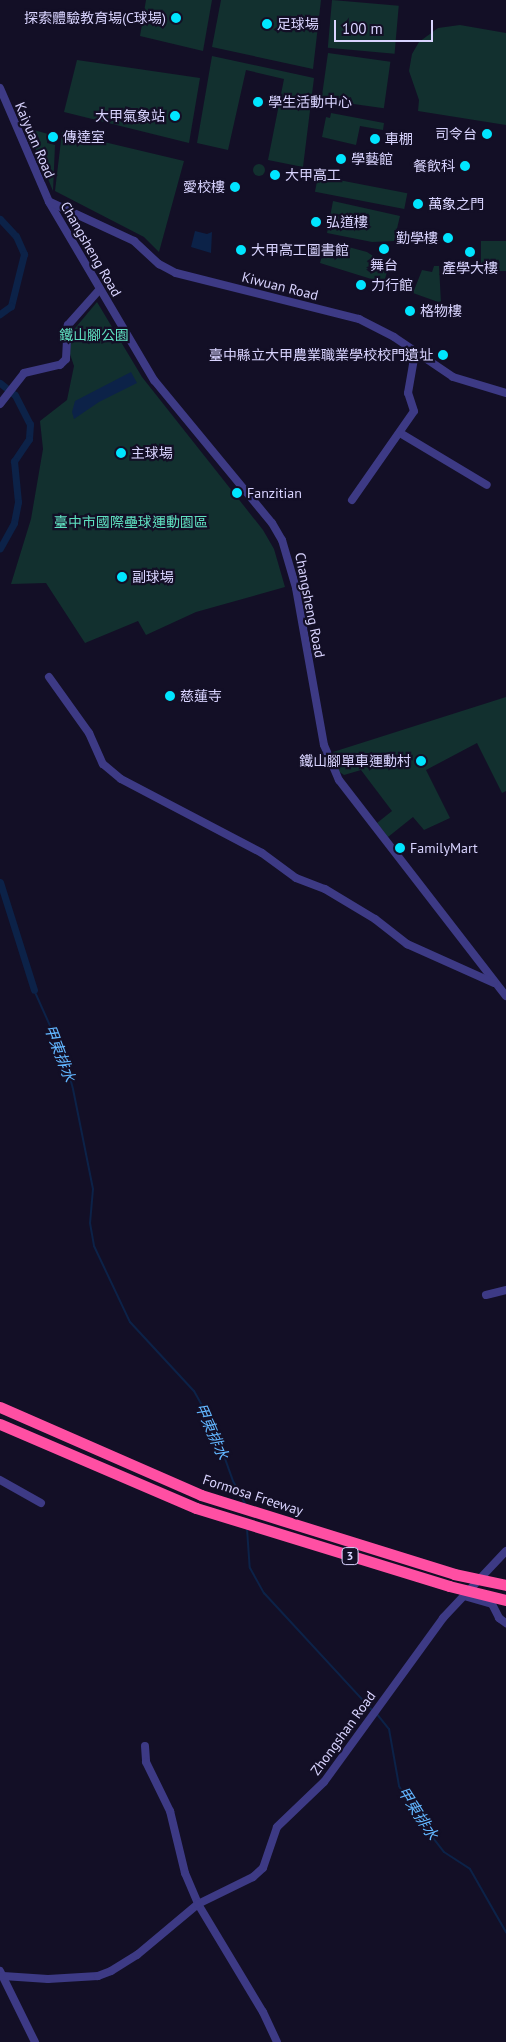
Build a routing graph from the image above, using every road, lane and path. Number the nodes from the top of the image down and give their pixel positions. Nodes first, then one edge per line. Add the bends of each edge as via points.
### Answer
1 (0, 88) edge
2 (49, 202) junction
3 (100, 289) junction
4 (415, 353) junction
5 (506, 393) edge
6 (0, 404) edge
7 (400, 433) junction
8 (487, 485) dead end
9 (352, 500) dead end
10 (50, 677) dead end
11 (496, 983) junction
12 (506, 994) edge
13 (506, 1290) edge
14 (486, 1295) dead end
15 (0, 1407) edge
16 (0, 1424) edge
17 (0, 1480) edge
18 (41, 1503) dead end
19 (506, 1550) edge
20 (506, 1586) edge
21 (464, 1596) junction
22 (506, 1600) edge
23 (506, 1623) edge
24 (145, 1746) dead end
25 (198, 1904) junction
26 (1, 1974) edge
27 (35, 2042) edge
28 (277, 2042) edge

1 - 2 street, Kaiyuan Road
2 - 3 street, Changsheng Road
2 - 4 street, Kiwuan Road via 134,241 159,264 176,273 359,319 394,337
3 - 6 street via 68,325 66,359 60,365 24,373
3 - 11 street, Changsheng Road via 154,380 272,523 282,540 296,588 324,745 339,780
4 - 5 street, Kiwuan Road via 453,377
4 - 7 street via 408,392 414,411
7 - 8 street
7 - 9 street
10 - 11 street via 88,733 103,764 120,779 262,853 296,878 326,889 375,918 407,944
11 - 12 street, Changsheng Road
13 - 14 street
15 - 20 highway, Formosa Freeway / 3, bridge via 201,1495 454,1574
16 - 22 highway, Formosa Freeway / 3, bridge via 196,1508 449,1586
17 - 18 street
19 - 21 street, Zhongshan Road
21 - 23 street via 492,1604 499,1618
21 - 25 street, Zhongshan Road via 443,1618 324,1782 277,1827 264,1868 253,1877
24 - 25 street via 146,1762 170,1811 185,1873
25 - 26 street, Zhongshan Road via 137,1955 98,1976
25 - 28 street via 263,2012
26 - 27 street

